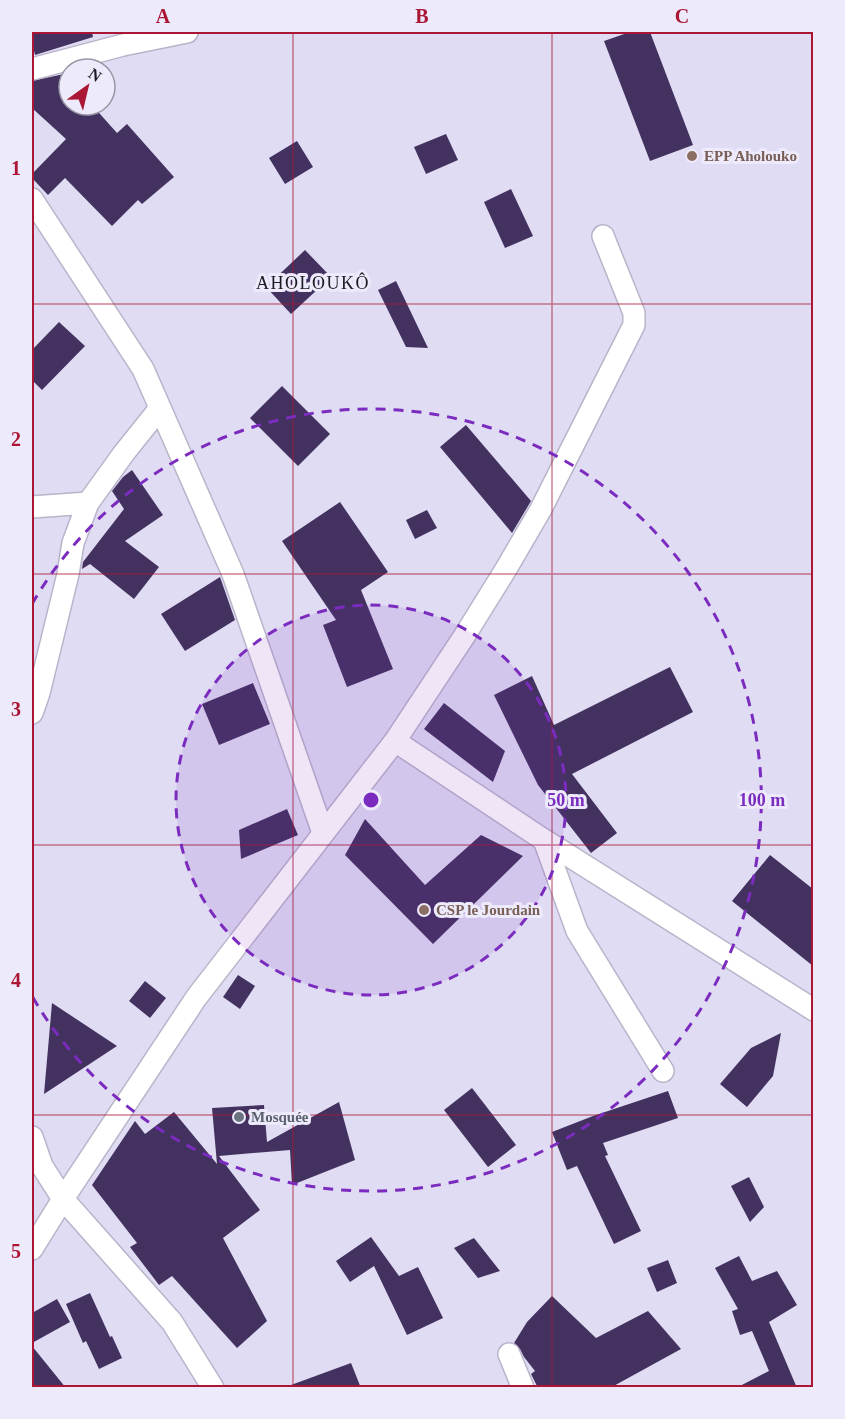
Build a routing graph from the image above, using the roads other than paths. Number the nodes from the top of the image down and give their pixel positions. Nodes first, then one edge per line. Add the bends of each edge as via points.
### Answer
1 (188, 32) edge
2 (32, 69) edge
3 (32, 199) edge
4 (603, 236) dead end
5 (160, 408) junction
6 (88, 503) junction
7 (32, 507) edge
8 (32, 713) edge
9 (395, 741) junction
10 (323, 833) junction
11 (544, 840) junction
12 (813, 1010) edge
13 (663, 1071) dead end
14 (32, 1137) edge
15 (63, 1199) junction
16 (32, 1249) edge
17 (509, 1354) dead end
18 (213, 1388) edge
19 (523, 1388) edge

1 - 2 street
3 - 5 street via 143,369
4 - 9 street via 634,313 634,325 541,509
5 - 6 street
5 - 10 street via 233,574
6 - 7 street
6 - 8 street via 74,543
9 - 10 street
9 - 11 street
10 - 15 street via 196,998
11 - 12 street
11 - 13 street via 577,931
14 - 15 street via 42,1166
15 - 16 street
15 - 18 street via 172,1322
17 - 19 street

